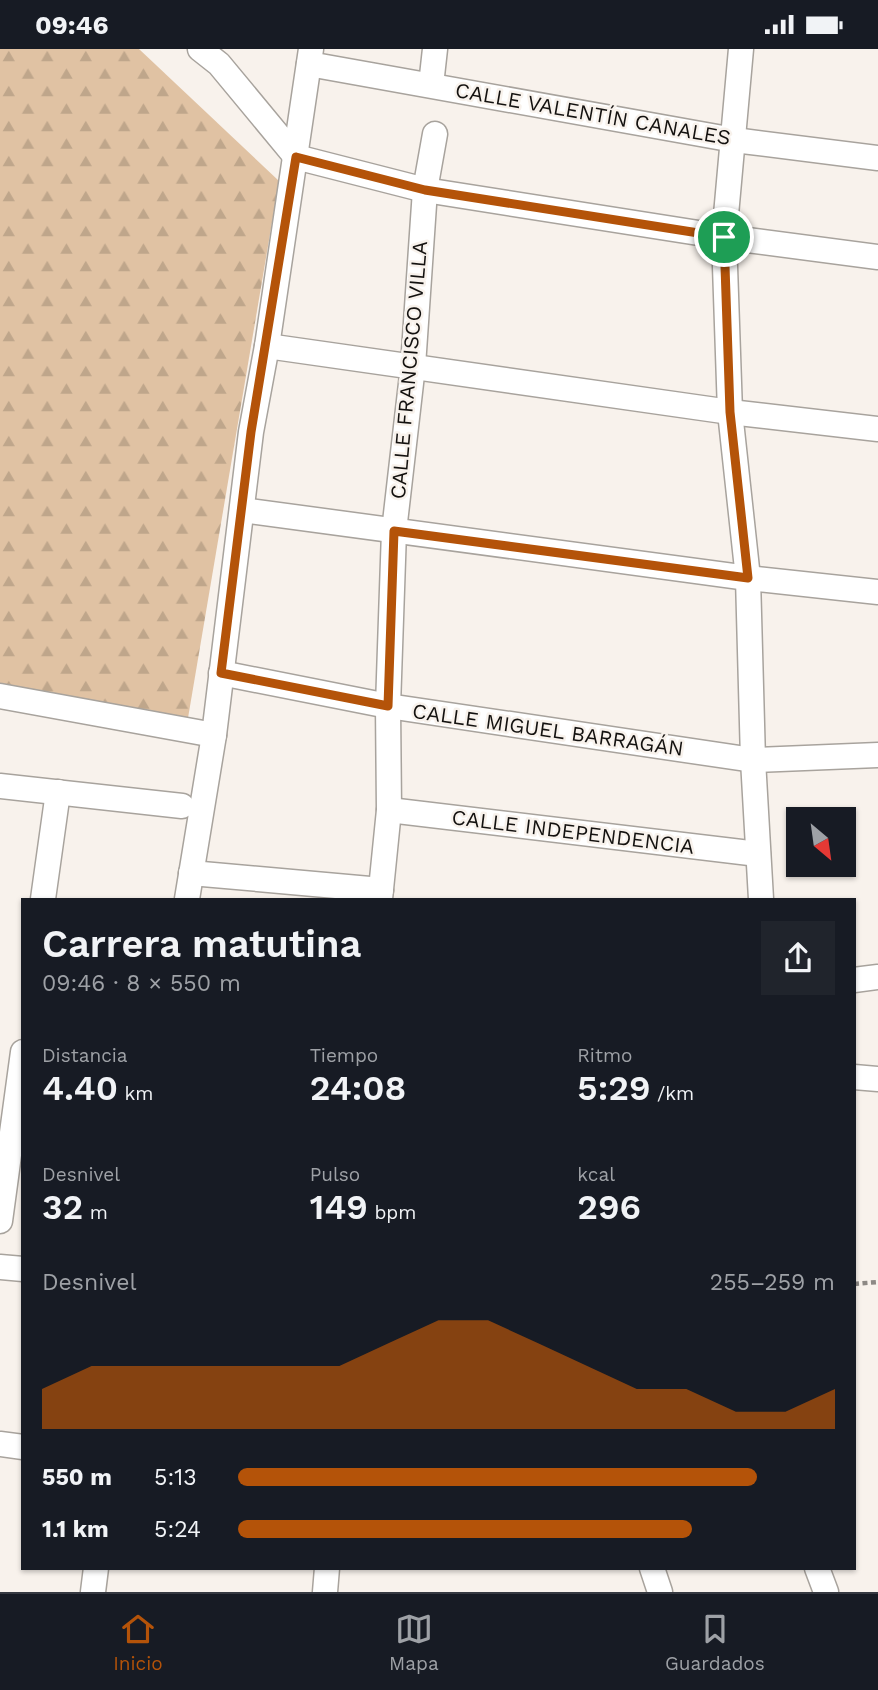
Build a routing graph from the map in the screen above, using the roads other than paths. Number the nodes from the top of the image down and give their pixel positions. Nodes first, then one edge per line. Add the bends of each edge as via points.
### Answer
1 (200, 49) edge
2 (435, 49) edge
3 (741, 49) edge
4 (310, 56) edge
5 (431, 85) junction
6 (435, 134) dead end
7 (734, 141) junction
8 (296, 157) junction
9 (878, 158) edge
10 (425, 190) junction
11 (724, 237) junction
12 (878, 257) edge
13 (267, 346) junction
14 (413, 366) junction
15 (730, 412) junction
16 (878, 429) edge
17 (242, 510) junction
18 (394, 531) junction
19 (748, 578) junction
20 (878, 592) edge
21 (221, 673) junction
22 (0, 697) edge
23 (388, 706) junction
24 (214, 735) junction
25 (878, 755) edge
26 (754, 760) junction
27 (0, 786) edge
28 (58, 792) junction
29 (181, 806) dead end
30 (389, 810) junction
31 (758, 855) junction
32 (191, 873) junction
33 (381, 895) edge
34 (43, 898) edge
35 (187, 898) edge
36 (761, 898) edge
37 (878, 977) edge
38 (856, 980) edge
39 (21, 1067) edge
40 (856, 1077) edge
41 (878, 1079) edge
42 (0, 1221) edge
43 (0, 1266) edge
44 (21, 1269) edge
45 (0, 1444) edge
46 (21, 1447) edge
47 (327, 1570) edge
48 (653, 1570) edge
49 (818, 1570) edge
50 (325, 1592) edge
51 (660, 1592) edge
52 (826, 1592) edge

1 - 8 street via 219,64
2 - 5 street
3 - 7 street
4 - 5 street, CALLE VALENTÍN CANALES
4 - 8 street
5 - 7 street, CALLE VALENTÍN CANALES
6 - 10 street, CALLE FRANCISCO VILLA
7 - 9 street, CALLE VALENTÍN CANALES
7 - 11 street
8 - 10 street
8 - 13 street
10 - 11 street
10 - 14 street, CALLE FRANCISCO VILLA
11 - 12 street
11 - 15 street
13 - 14 street
13 - 17 street
14 - 15 street
14 - 18 street, CALLE FRANCISCO VILLA
15 - 16 street
15 - 19 street
17 - 18 street
17 - 21 street
18 - 19 street
18 - 23 street, CALLE FRANCISCO VILLA
19 - 20 street
19 - 26 street
21 - 23 street, CALLE MIGUEL BARRAGÁN
21 - 24 street
22 - 24 street
23 - 26 street, CALLE MIGUEL BARRAGÁN
23 - 30 street, CALLE FRANCISCO VILLA
24 - 32 street
25 - 26 street, CALLE MIGUEL BARRAGÁN
26 - 31 street
27 - 28 street
28 - 29 street
28 - 34 street
30 - 31 street, CALLE INDEPENDENCIA
30 - 33 street, CALLE FRANCISCO VILLA
31 - 36 street
32 - 33 street
32 - 35 street
37 - 38 street
39 - 42 street
40 - 41 street
43 - 44 street
45 - 46 street
47 - 50 street
48 - 51 street
49 - 52 street

